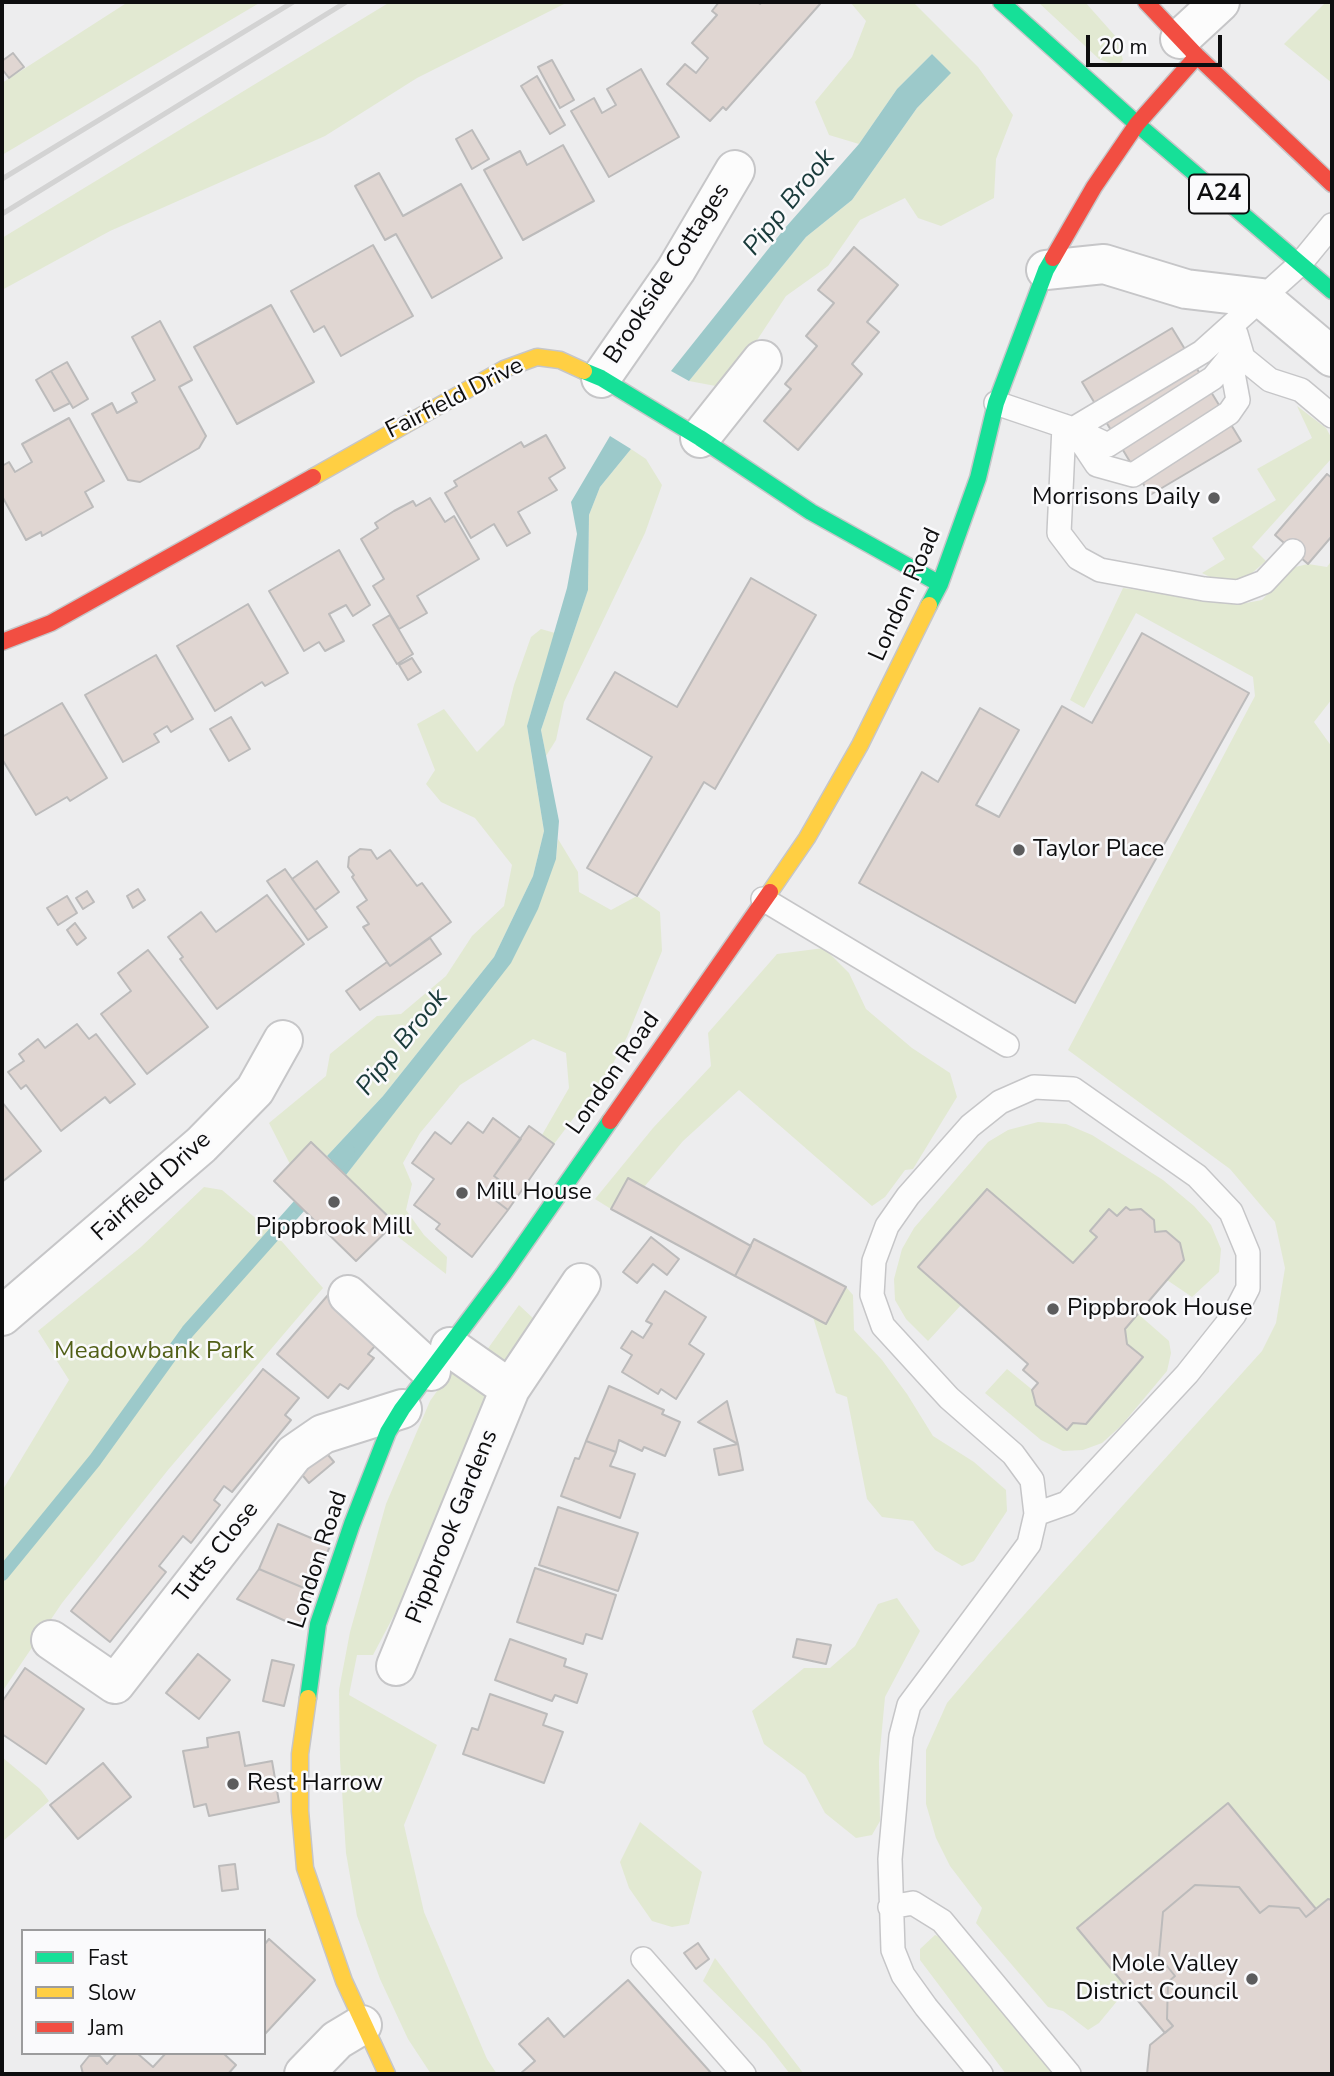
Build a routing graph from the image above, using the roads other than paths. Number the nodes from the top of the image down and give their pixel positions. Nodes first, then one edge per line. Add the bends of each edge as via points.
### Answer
1 (1001, 2) edge
2 (1146, 2) edge
3 (1220, 2) edge
4 (1189, 47) junction
5 (1137, 124) junction
6 (735, 170) dead end
7 (1332, 184) edge
8 (1332, 225) edge
9 (1300, 264) junction
10 (1046, 270) junction
11 (1332, 290) edge
12 (1262, 298) junction
13 (1233, 324) junction
14 (1230, 357) junction
15 (1332, 357) edge
16 (762, 360) dead end
17 (601, 378) junction
18 (996, 403) junction
19 (1332, 416) edge
20 (1068, 427) junction
21 (700, 438) junction
22 (1293, 551) dead end
23 (940, 584) junction
24 (2, 642) edge
25 (763, 899) junction
26 (283, 1040) dead end
27 (1007, 1045) dead end
28 (581, 1283) dead end
29 (348, 1295) dead end
30 (2, 1316) edge
31 (440, 1359) junction
32 (510, 1389) junction
33 (402, 1409) junction
34 (1036, 1514) junction
35 (51, 1640) dead end
36 (396, 1665) dead end
37 (890, 1907) junction
38 (643, 1959) dead end
39 (362, 2025) junction
40 (304, 2074) edge
41 (387, 2074) edge
42 (744, 2074) edge
43 (981, 2074) edge
44 (1069, 2074) edge

1 - 5 main road, A24
2 - 4 main road
3 - 4 street
4 - 5 main road, London Road
4 - 7 main road
5 - 9 main road, A24
5 - 10 main road, London Road
6 - 17 street, Brookside Cottages via 676,270
8 - 9 lane
9 - 11 main road, A24
9 - 12 lane
10 - 12 street via 1104,264 1186,289
10 - 18 main road, London Road
12 - 13 lane
12 - 15 street
13 - 14 lane
13 - 19 lane via 1244,358 1269,380 1301,390
13 - 20 lane via 1202,352
14 - 20 lane via 1213,378 1108,445
14 - 20 lane via 1238,400 1229,413 1133,475 1097,465
16 - 21 street
17 - 21 main road, Fairfield Drive
17 - 24 main road, Fairfield Drive via 560,359 537,357 504,369 154,567 51,623
18 - 20 lane
18 - 23 main road, London Road via 978,478
20 - 22 lane via 1059,533 1078,558 1100,570 1238,592 1264,582
21 - 23 main road, Fairfield Drive via 811,512
23 - 25 main road, London Road via 860,745 807,838
25 - 27 lane
25 - 31 main road, London Road
26 - 30 street, Fairfield Drive via 255,1090 201,1145
28 - 32 street, Pippbrook Gardens
29 - 31 street
31 - 32 street
31 - 33 main road, London Road
32 - 36 street, Pippbrook Gardens
33 - 35 street, Tutts Close via 324,1434 294,1454 115,1684
33 - 39 main road, London Road via 388,1432 352,1524 318,1624 300,1754 305,1868
34 - 34 lane via 1032,1480 1013,1454 949,1398 883,1326 872,1295 874,1261 887,1226 908,1196 971,1126 1000,1102 1034,1087 1073,1089 1197,1176 1231,1212 1248,1253 1248,1288 1234,1315 1187,1374 1067,1503
34 - 37 lane via 1029,1544 909,1705 901,1736
37 - 43 lane via 892,1950 903,1975
37 - 44 lane via 913,1903 942,1921
38 - 42 lane
39 - 40 street via 337,2040
39 - 41 main road, London Road

